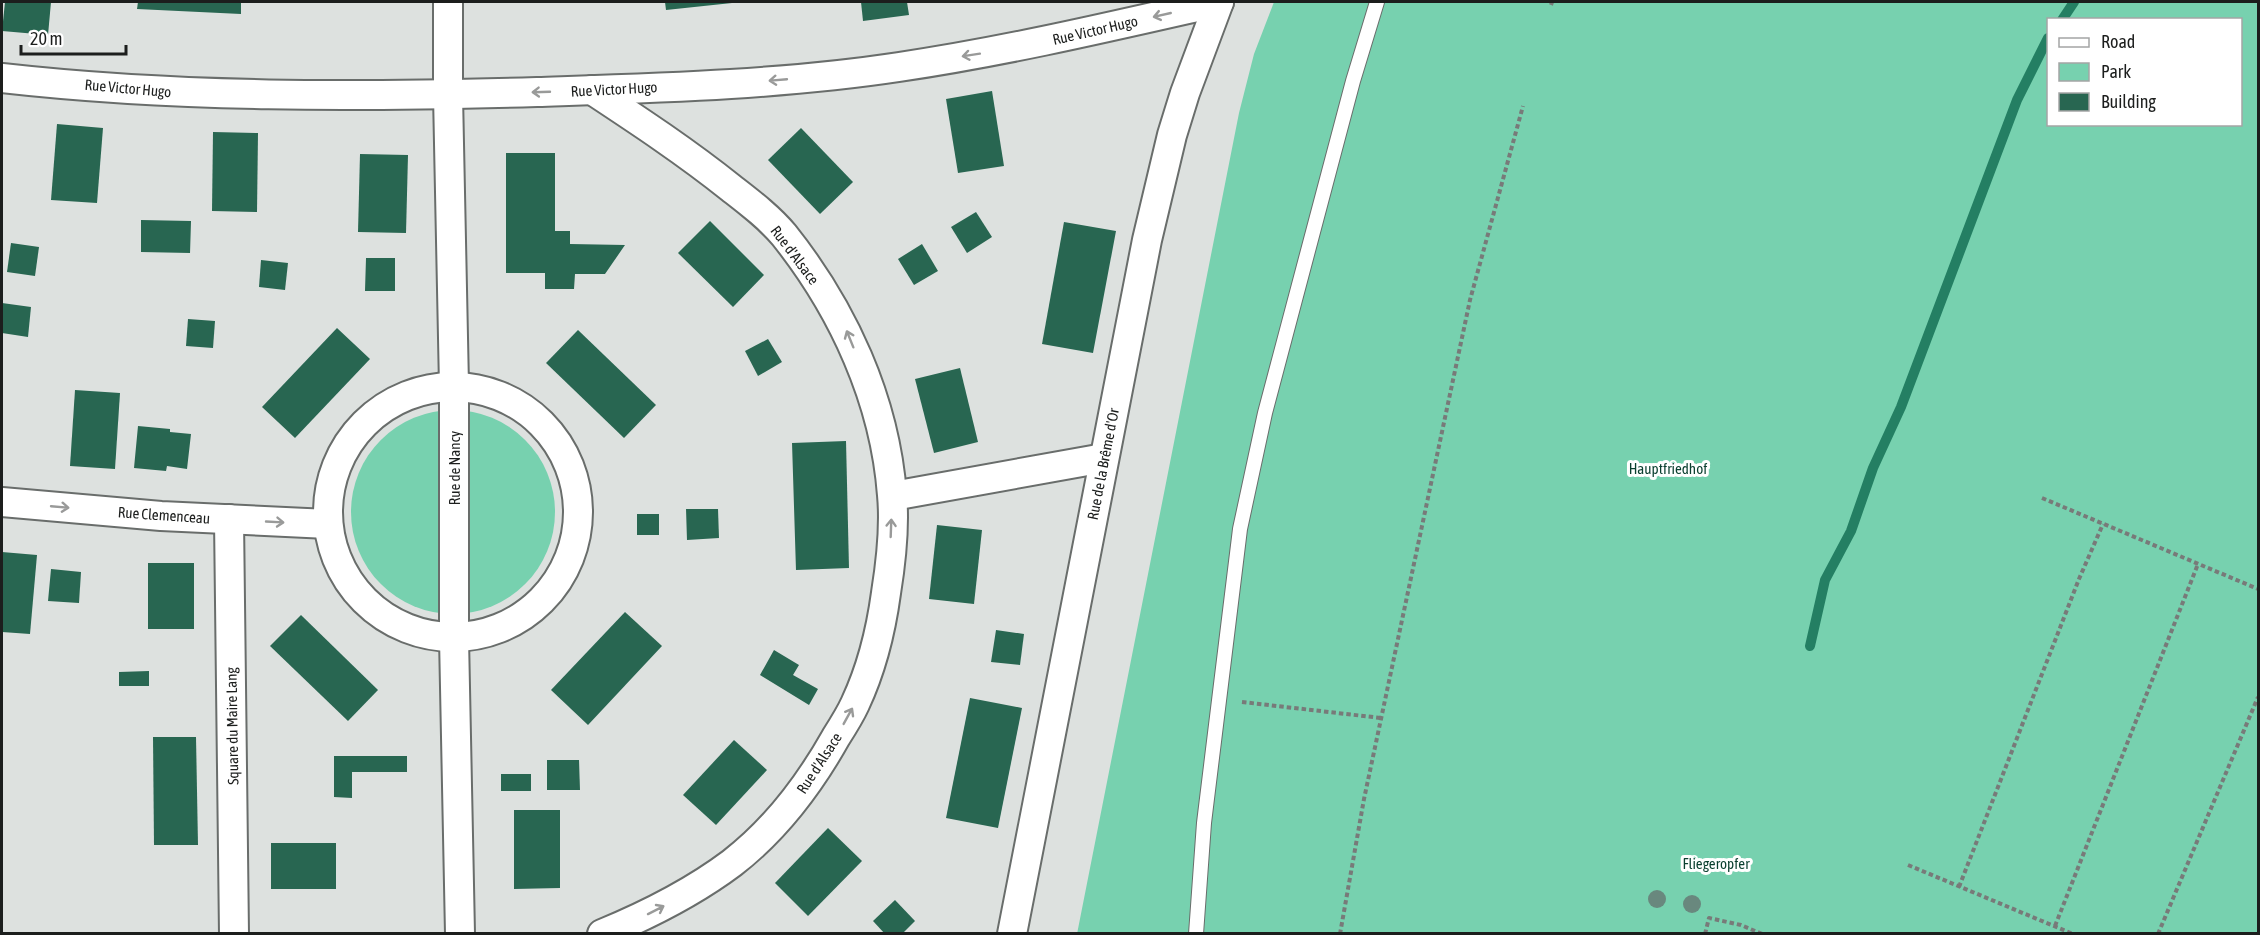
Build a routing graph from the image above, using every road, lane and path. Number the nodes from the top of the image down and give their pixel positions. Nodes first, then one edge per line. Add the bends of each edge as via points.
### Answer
1 (448, 2) edge
2 (1219, 2) edge
3 (1377, 2) edge
4 (2, 78) edge
5 (592, 90) junction
6 (448, 94) junction
7 (1523, 106) dead end
8 (454, 386) junction
9 (1104, 459) junction
10 (893, 496) junction
11 (2042, 498) dead end
12 (2, 502) edge
13 (229, 519) junction
14 (328, 524) junction
15 (2103, 524) junction
16 (2198, 564) junction
17 (2259, 590) edge
18 (454, 638) junction
19 (2259, 698) edge
20 (1219, 699) junction
21 (1381, 718) junction
22 (1908, 865) dead end
23 (1959, 887) junction
24 (2055, 926) junction
25 (234, 933) edge
26 (460, 933) edge
27 (602, 933) edge
28 (1012, 933) edge
29 (1196, 933) edge
30 (1340, 933) edge
31 (1705, 933) edge
32 (1762, 933) edge
33 (2073, 933) edge
34 (2158, 933) edge

1 - 6 street, Rue de Nancy
2 -> 5 street, Rue Victor Hugo via 1018,48 897,68 773,80
2 - 9 street, Rue de la Brême d'Or via 1172,135
3 - 20 lane via 1265,413 1240,529
4 - 6 street, Rue Victor Hugo via 184,93
5 -> 6 street, Rue Victor Hugo
10 -> 5 street, Rue d'Alsace via 886,447 870,389 846,329 782,232 690,155
6 - 8 street, Rue de Nancy
7 - 21 path via 1470,300
8 - 14 street via 419,391 387,404 360,427 340,456 329,489
8 - 18 street, Rue de Nancy
8 - 18 street via 492,392 527,411 555,438 573,473 579,512 573,551 555,586 527,614 493,632
9 - 10 street
9 - 28 street, Rue de la Brême d'Or
27 -> 10 street, Rue d'Alsace via 678,899 732,863 781,817 818,770 856,702 881,631 890,565
11 - 15 path
12 -> 13 street, Rue Clemenceau
13 -> 14 street, Rue Clemenceau
13 - 25 street, Square du Maire Lang
14 - 18 street via 336,560 356,592 376,611 417,633
15 - 16 path
15 - 23 path
16 - 17 path
16 - 24 path
18 - 26 street, Rue de Nancy
19 - 34 path
20 - 21 path
20 - 29 lane
21 - 30 path
22 - 23 path
23 - 24 path
24 - 33 path
31 - 32 path via 1709,918

